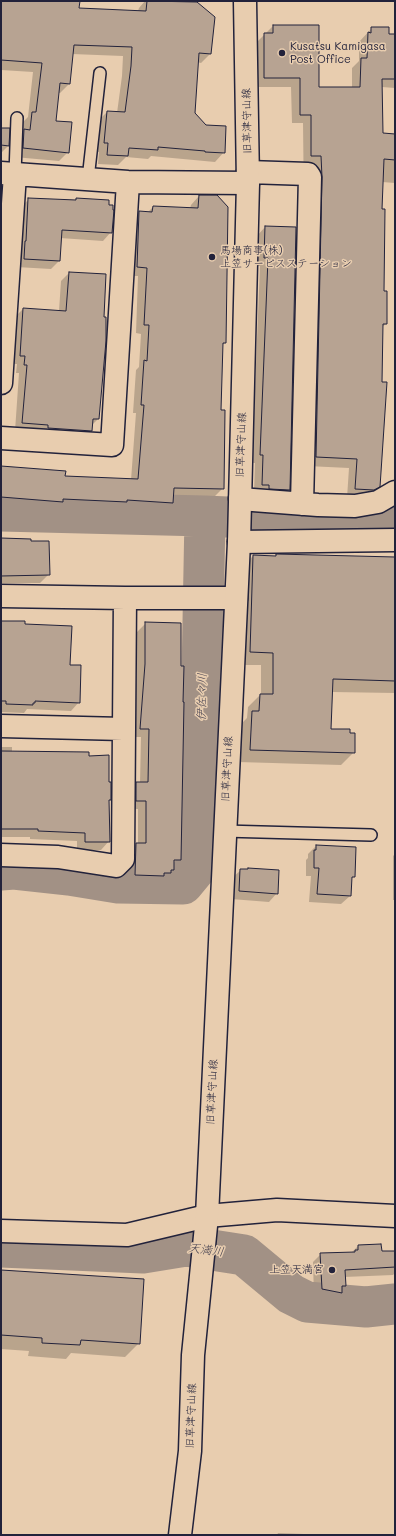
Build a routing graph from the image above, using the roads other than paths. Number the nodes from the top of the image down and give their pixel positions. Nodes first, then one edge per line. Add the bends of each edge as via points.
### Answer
1 (245, 1) edge
2 (100, 73) dead end
3 (17, 118) dead end
4 (8, 173) edge
5 (248, 178) junction
6 (88, 179) junction
7 (128, 182) junction
8 (1, 383) edge
9 (1, 438) edge
10 (395, 492) edge
11 (239, 504) junction
12 (302, 504) junction
13 (239, 536) junction
14 (395, 540) edge
15 (1, 596) edge
16 (125, 598) junction
17 (225, 598) junction
18 (1, 726) edge
19 (123, 728) junction
20 (224, 832) junction
21 (371, 835) dead end
22 (1, 855) edge
23 (207, 1216) junction
24 (395, 1216) edge
25 (1, 1231) edge
26 (180, 1535) edge

1 - 5 street, 旧草津守山線
2 - 6 lane
3 - 4 lane
4 - 6 street
4 - 8 street
5 - 7 street
5 - 11 street, 旧草津守山線
5 - 12 street via 308,174 310,177
6 - 7 street
7 - 9 street via 112,445
10 - 12 street via 378,502 355,506
11 - 12 street
11 - 13 street, 旧草津守山線
13 - 14 street
13 - 17 street, 旧草津守山線
15 - 16 street
16 - 17 street
16 - 19 street
17 - 20 street, 旧草津守山線
18 - 19 street
19 - 22 street via 122,859 116,866 58,857
20 - 21 lane
20 - 23 street, 旧草津守山線
23 - 24 street via 277,1210
23 - 25 street via 127,1235
23 - 26 street, 旧草津守山線 via 194,1355 190,1451

